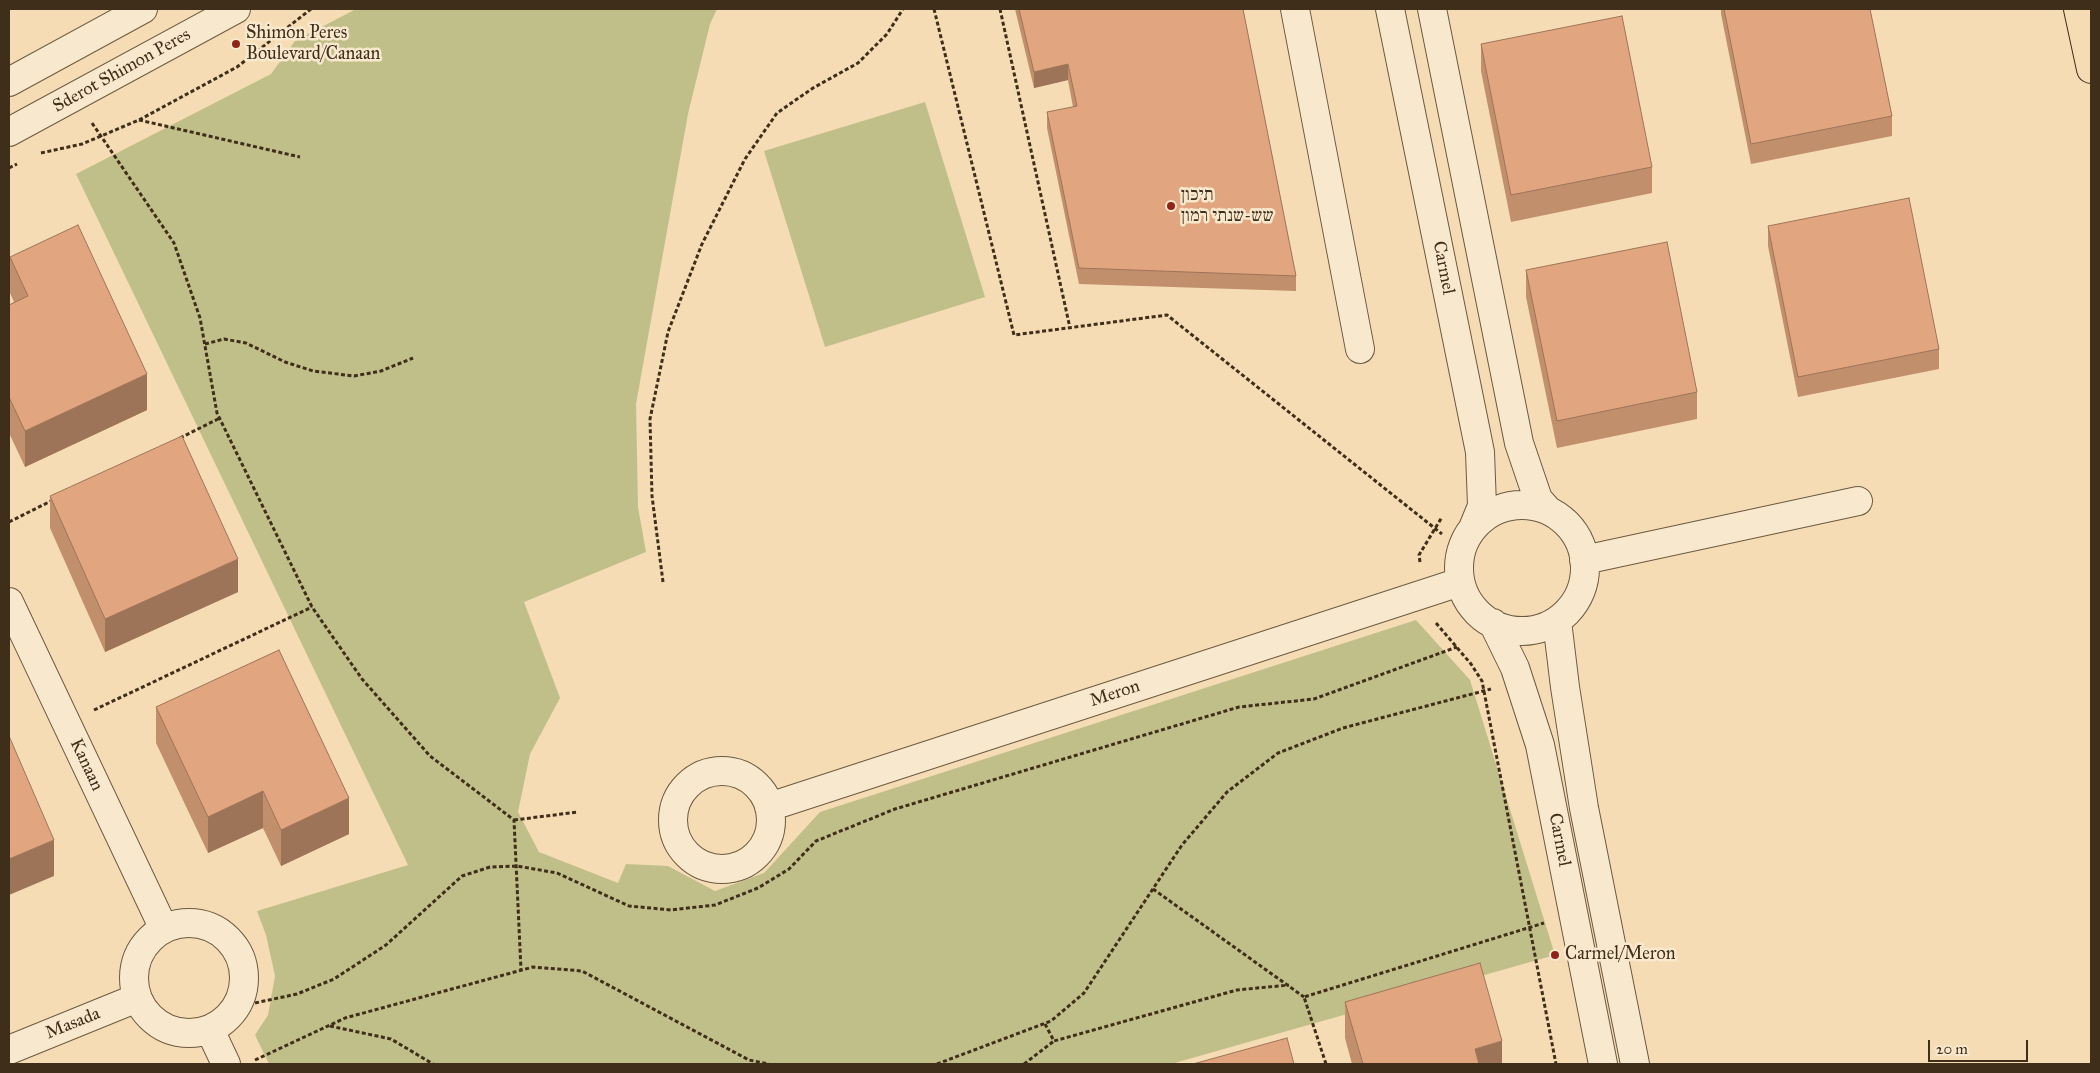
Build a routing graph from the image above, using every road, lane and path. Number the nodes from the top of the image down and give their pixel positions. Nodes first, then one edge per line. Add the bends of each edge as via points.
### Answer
1 (143, 9) edge
2 (236, 9) edge
3 (311, 9) edge
4 (904, 9) edge
5 (934, 9) edge
6 (1000, 9) edge
7 (1295, 9) edge
8 (1390, 9) edge
9 (1432, 9) edge
10 (2078, 9) edge
11 (2091, 69) edge
12 (9, 82) edge
13 (73, 97) junction
14 (140, 120) junction
15 (9, 132) edge
16 (101, 136) junction
17 (34, 154) dead end
18 (300, 157) dead end
19 (26, 159) dead end
20 (9, 168) edge
21 (1070, 328) junction
22 (205, 344) junction
23 (1360, 349) dead end
24 (413, 358) dead end
25 (220, 418) junction
26 (176, 440) edge
27 (62, 496) edge
28 (1858, 501) dead end
29 (1547, 509) junction
30 (9, 522) edge
31 (1467, 539) junction
32 (1584, 560) junction
33 (663, 582) dead end
34 (1460, 582) junction
35 (9, 602) edge
36 (312, 608) junction
37 (1557, 621) junction
38 (1493, 624) junction
39 (1457, 647) dead end
40 (1520, 682) junction
41 (66, 723) junction
42 (769, 807) dead end
43 (578, 812) dead end
44 (514, 820) junction
45 (517, 866) junction
46 (1153, 889) junction
47 (1574, 914) junction
48 (164, 929) junction
49 (521, 970) junction
50 (1289, 986) junction
51 (1304, 997) junction
52 (138, 998) junction
53 (236, 1007) junction
54 (1045, 1024) junction
55 (329, 1026) junction
56 (210, 1030) junction
57 (1054, 1041) junction
58 (9, 1050) edge
59 (254, 1060) dead end
60 (226, 1064) edge
61 (433, 1064) edge
62 (769, 1064) edge
63 (937, 1064) edge
64 (1024, 1064) edge
65 (1326, 1064) edge
66 (1602, 1064) edge
67 (1636, 1064) edge

1 - 12 street
2 - 13 street, Sderot Shimon Peres
3 - 14 path via 237,67
4 - 33 path via 888,34 858,63 777,113 745,159 702,244 668,332 650,419 652,496
5 - 21 path via 1014,335
6 - 21 path
7 - 23 street
8 - 31 street, Carmel via 1480,452 1482,506
9 - 29 street via 1519,444 1538,499
10 - 11 main road
13 - 15 street, Sderot Shimon Peres
13 - 16 path
14 - 16 path
14 - 18 path
16 - 17 path via 82,144
16 - 22 path via 174,243 200,318
19 - 20 path
21 - 31 path via 1167,315
22 - 24 path via 224,340 246,343 313,371 354,376 382,371
22 - 25 path
25 - 26 path
25 - 36 path
27 - 30 path
28 - 32 street
29 - 31 street via 1529,504 1492,511
29 - 32 street via 1563,518 1576,533 1584,550
31 - 34 street via 1458,566
32 - 37 street via 1586,570 1582,590 1572,608
34 - 38 street via 1479,615
34 - 42 street, Meron
35 - 41 street, Kanaan
36 - 41 path
36 - 44 path via 362,679 430,756
37 - 38 street via 1529,631 1513,631
37 - 67 street, Carmel via 1582,798
38 - 40 street, Carmel
39 - 45 path via 1314,699 1239,707 895,809 816,842 789,869 758,888 716,904 671,910 629,906 556,873
40 - 46 path via 1343,728 1278,753 1227,792 1182,845
40 - 47 street, Carmel via 1540,745
41 - 48 street, Kanaan
43 - 44 path
44 - 45 path
45 - 49 path
45 - 53 path via 490,868 462,876 386,945 334,979 298,994
46 - 50 path
46 - 54 path via 1084,994
47 - 51 path
47 - 66 street, Carmel
48 - 52 street via 151,938 138,958 134,982
48 - 53 street via 181,924 199,924 230,941 239,955 244,973 243,990
49 - 55 path via 345,1018
49 - 62 path via 534,967 582,971 749,1060
50 - 51 path
50 - 57 path via 1237,990
51 - 65 path
52 - 56 street via 155,1021 167,1029 181,1033
52 - 58 street, Masada
53 - 56 street
54 - 57 path
54 - 63 path
55 - 59 path
55 - 61 path via 391,1039
56 - 60 street
57 - 64 path

